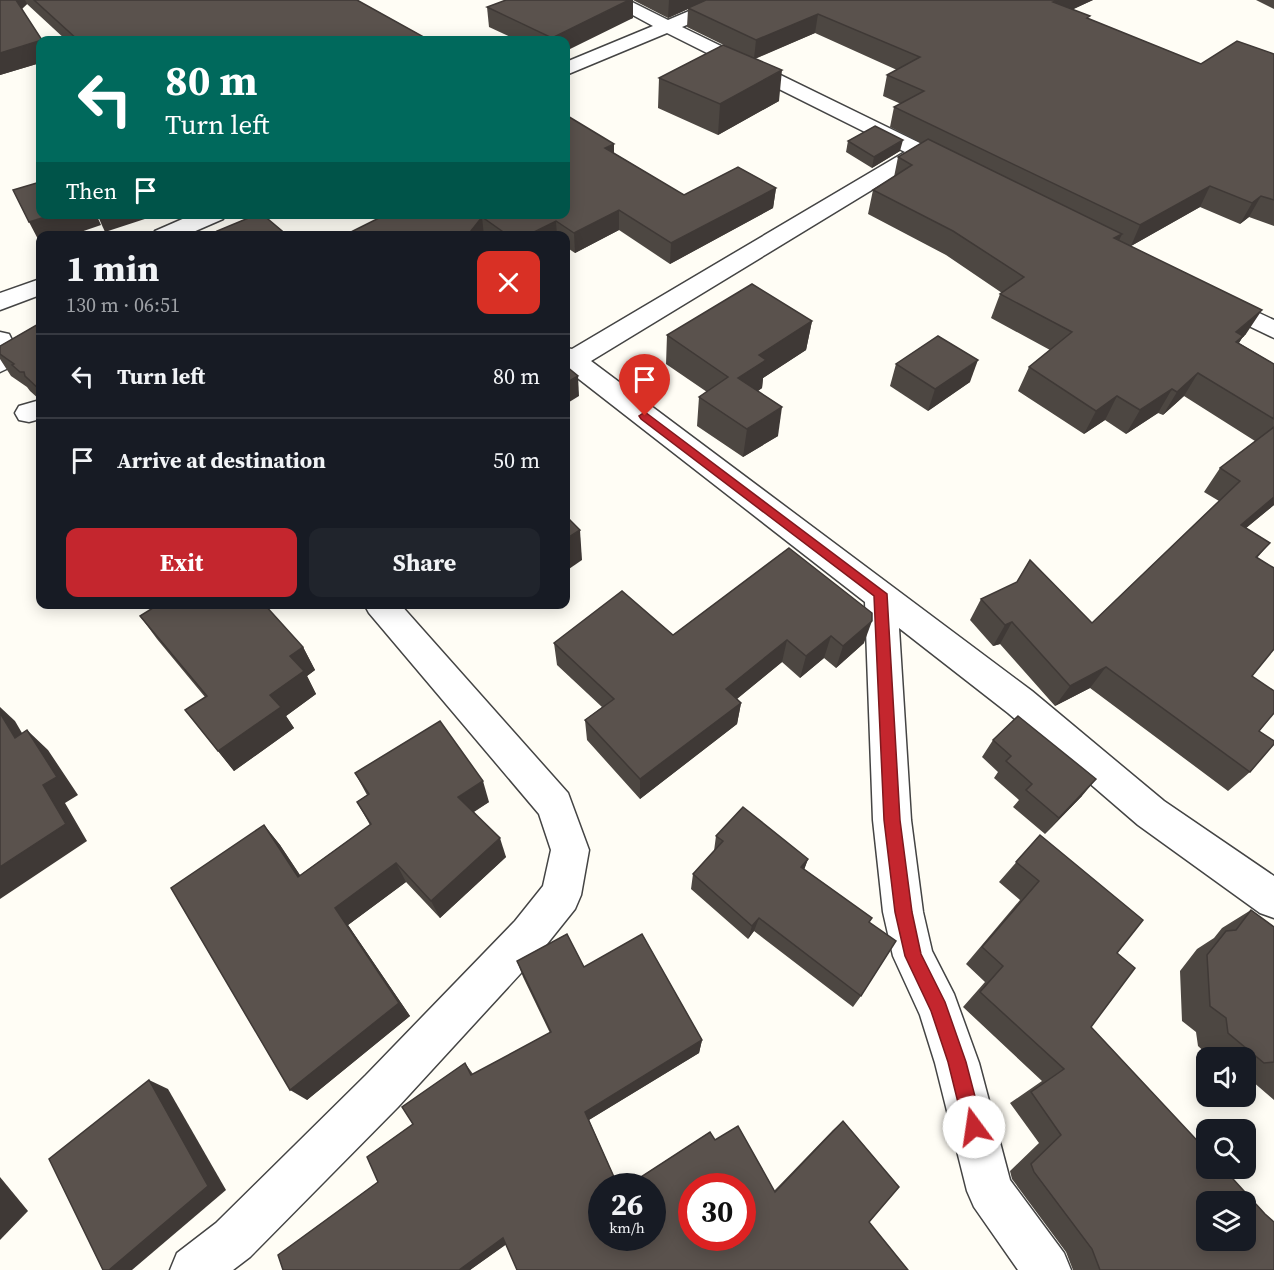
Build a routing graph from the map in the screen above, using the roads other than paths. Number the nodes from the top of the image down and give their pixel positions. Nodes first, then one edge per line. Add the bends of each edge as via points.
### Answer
1 (614, 0) edge
2 (730, 0) edge
3 (668, 26) junction
4 (570, 67) edge
5 (921, 151) junction
6 (975, 178) edge
7 (203, 219) edge
8 (175, 231) edge
9 (36, 288) edge
10 (1198, 292) edge
11 (0, 302) edge
12 (1274, 330) edge
13 (0, 340) edge
14 (570, 358) edge
15 (570, 360) edge
16 (0, 363) edge
17 (880, 594) junction
18 (384, 609) edge
19 (1274, 899) edge
20 (194, 1270) edge
21 (1047, 1270) edge

1 - 3 street
2 - 3 street
3 - 4 street
3 - 5 street
5 - 6 street
5 - 14 street
7 - 8 street
9 - 11 street
10 - 12 street
13 - 16 street via 8,358
15 - 17 street
17 - 19 street via 1020,702 1151,813
17 - 21 street via 892,820 903,912 913,956 939,1009 957,1062 990,1191
18 - 20 street via 555,805 570,850 561,895 529,935 382,1091 233,1240

